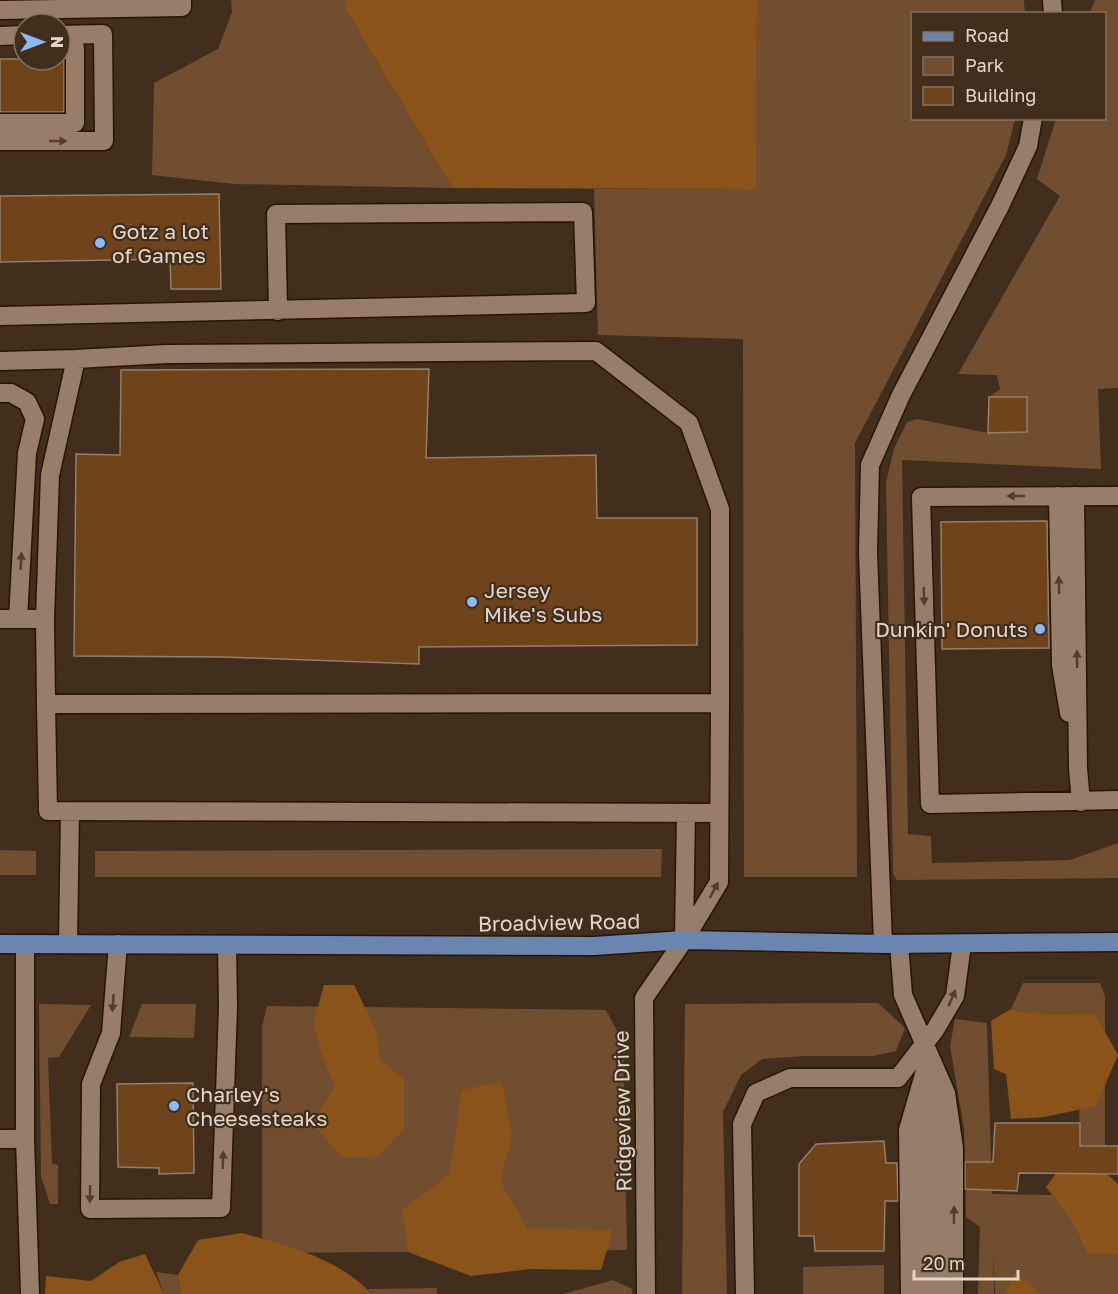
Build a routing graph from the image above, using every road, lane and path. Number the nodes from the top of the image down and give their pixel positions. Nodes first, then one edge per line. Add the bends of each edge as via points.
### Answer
1 (182, 0) edge
2 (67, 5) edge
3 (0, 10) edge
4 (72, 35) edge
5 (72, 48) edge
6 (1033, 120) edge
7 (0, 123) edge
8 (0, 141) edge
9 (278, 311) junction
10 (0, 316) edge
11 (76, 359) junction
12 (0, 361) edge
13 (0, 393) edge
14 (1066, 496) junction
15 (1118, 496) edge
16 (9, 620) edge
17 (45, 620) junction
18 (720, 703) junction
19 (46, 704) junction
20 (1118, 800) edge
21 (1081, 802) junction
22 (70, 811) junction
23 (687, 813) junction
24 (719, 813) junction
25 (684, 940) junction
26 (1118, 942) edge
27 (0, 944) edge
28 (25, 944) junction
29 (68, 944) junction
30 (118, 944) junction
31 (891, 944) junction
32 (962, 944) junction
33 (227, 945) junction
34 (926, 1051) junction
35 (937, 1075) junction
36 (946, 1093) junction
37 (25, 1139) junction
38 (0, 1140) edge
39 (30, 1294) edge
40 (646, 1294) edge
41 (745, 1294) edge
42 (910, 1294) edge
43 (926, 1294) edge
44 (939, 1294) edge
45 (954, 1294) edge

1 - 2 street via 182,7
2 - 3 street
8 -> 4 street via 104,141 103,34
5 - 7 street via 75,123
6 - 31 street via 1028,146 1000,206 901,395 870,465 868,553
9 - 9 street via 586,303 583,212 276,214
9 - 10 street
11 - 12 street, Ridgeview Drive
11 - 17 street via 50,476
11 - 18 street, Ridgeview Drive via 167,354 596,351 689,423 720,509
16 -> 13 street via 27,453 35,419 27,402 11,393
14 - 15 street
21 -> 14 street
14 -> 21 street via 921,497 930,804
16 - 17 street
17 - 19 street
18 - 19 street
18 - 24 street, Ridgeview Drive
19 - 22 street via 48,811
20 - 21 street
22 - 23 street
22 - 29 street
23 - 24 street
23 - 25 street
25 -> 24 street, Ridgeview Drive via 719,882
25 - 31 main road, Broadview Road
25 - 33 main road, Broadview Road via 594,946
25 - 40 street, Ridgeview Drive via 644,998
26 - 32 main road, Broadview Road
27 - 28 main road, Broadview Road
28 - 29 main road, Broadview Road
28 - 37 street
29 - 30 main road, Broadview Road
30 - 33 main road, Broadview Road
30 -> 33 street via 111,1033 91,1084 90,1209 221,1208
31 - 32 main road, Broadview Road
31 - 34 street via 903,995
34 -> 32 street via 955,996
34 - 35 street
34 - 41 street via 898,1078 789,1078 756,1093 742,1124
34 - 42 street via 908,1130
35 - 36 street
35 - 43 street via 922,1142
36 - 44 street via 937,1142
45 -> 36 street via 954,1148
37 - 38 street
37 - 39 street

